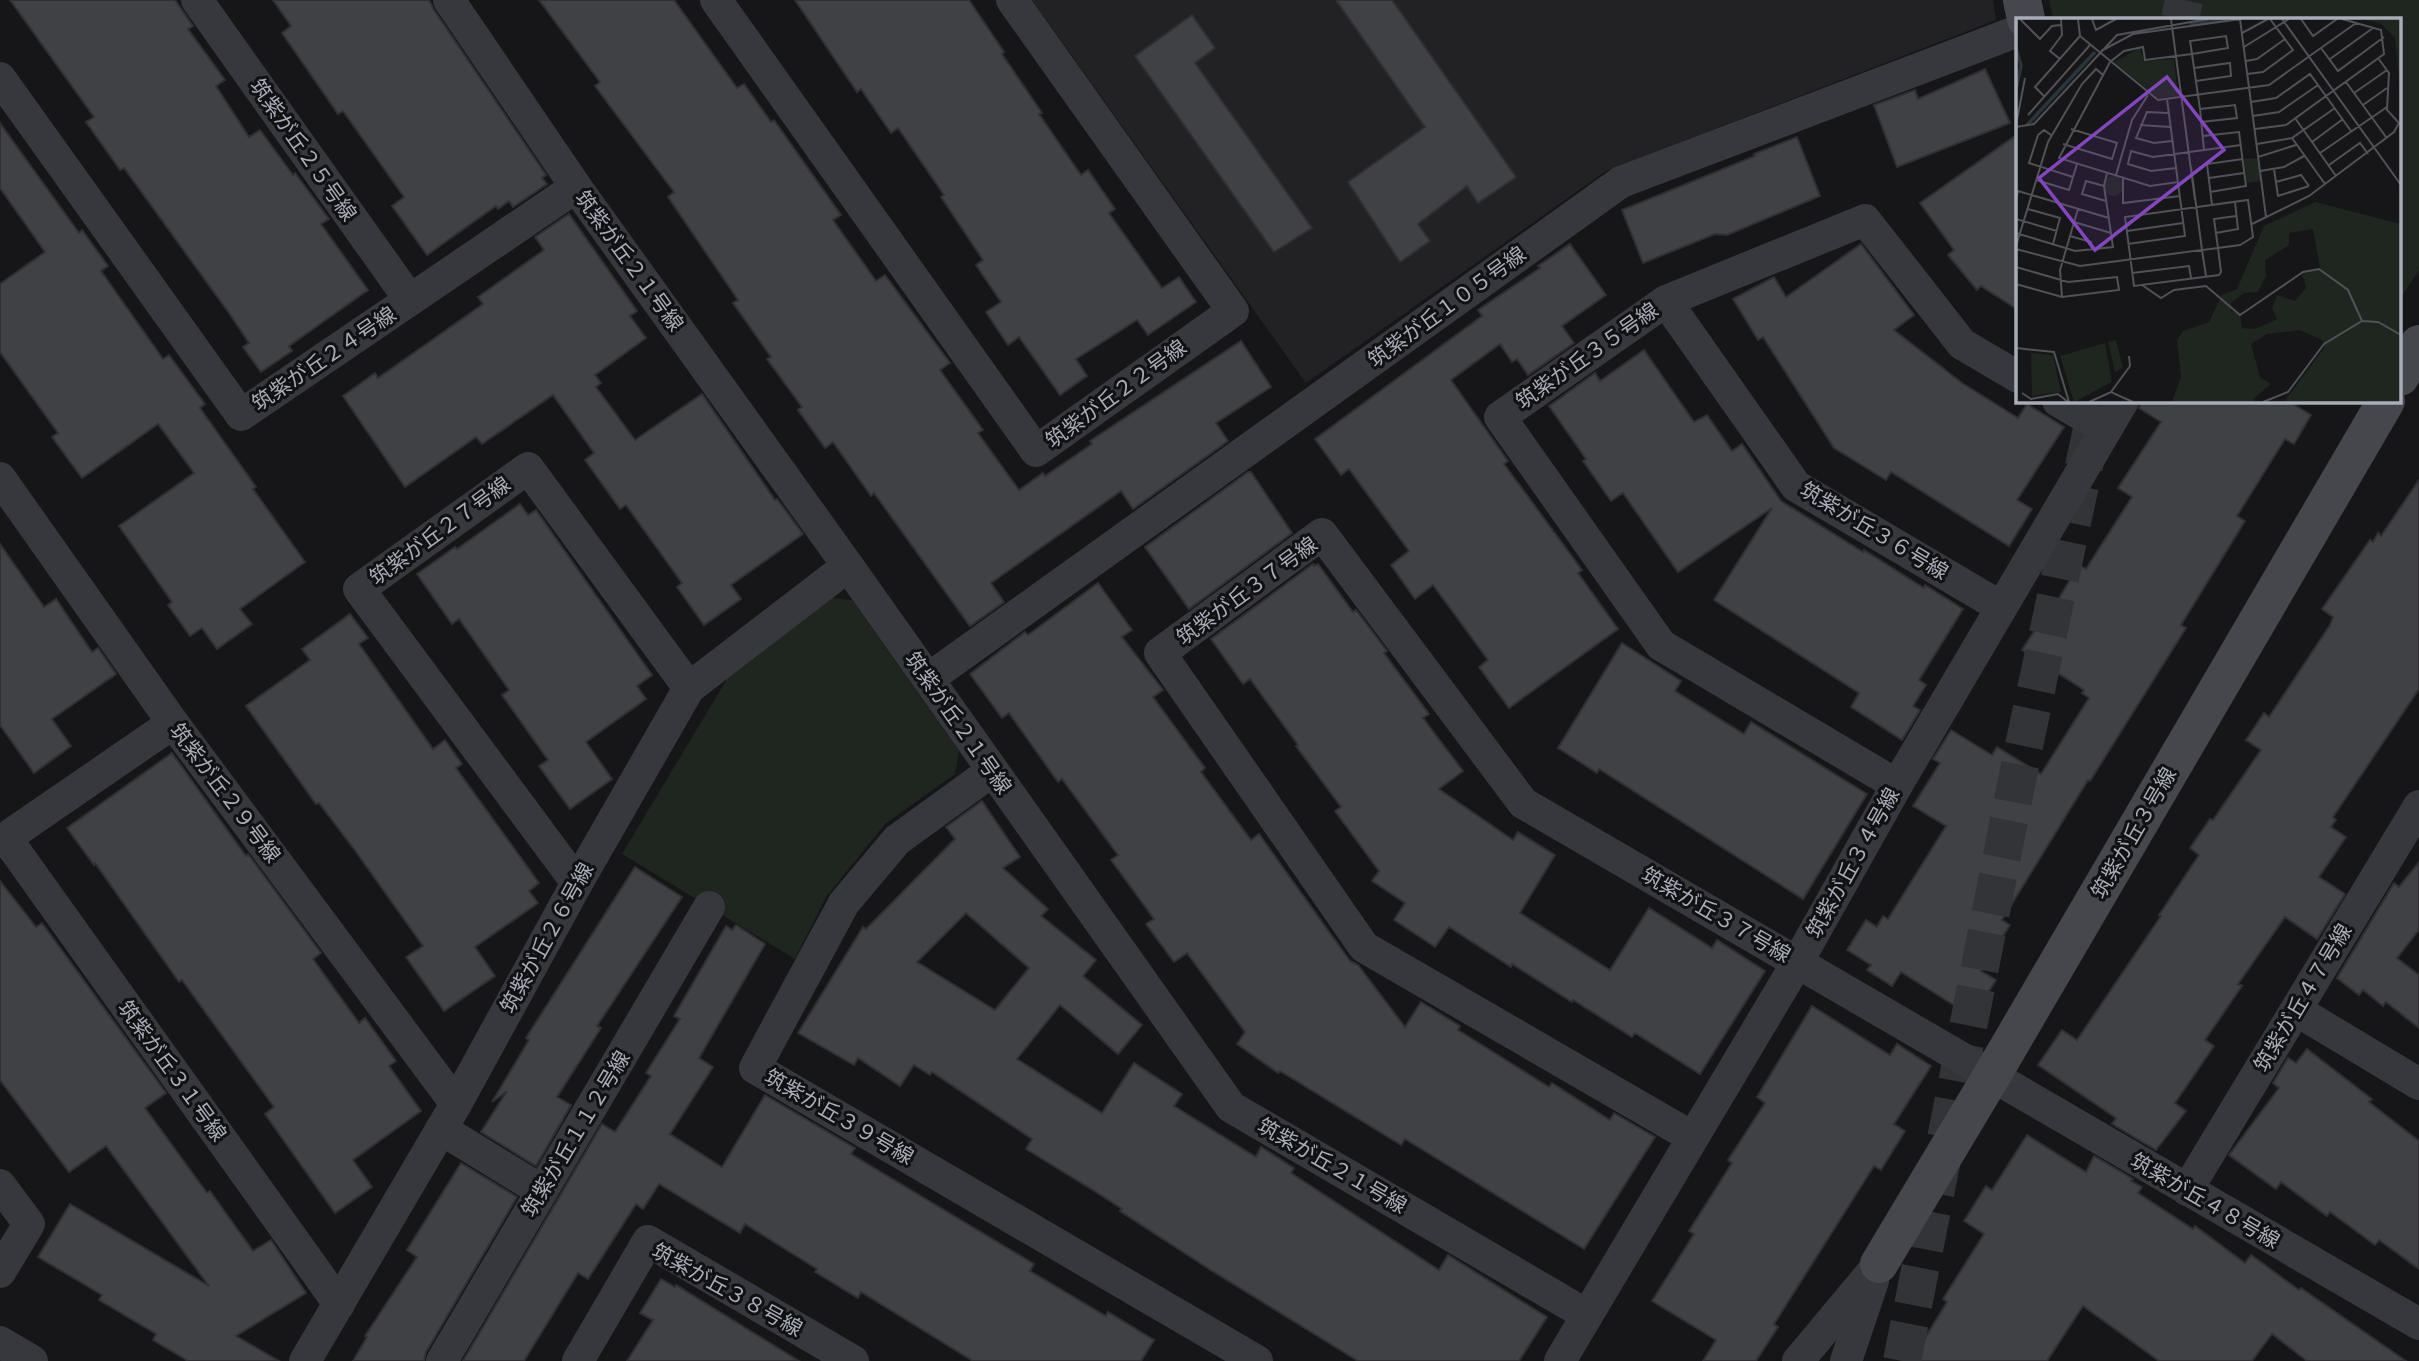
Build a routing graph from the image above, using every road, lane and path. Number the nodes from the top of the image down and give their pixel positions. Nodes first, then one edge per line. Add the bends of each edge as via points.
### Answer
1 (197, 0) edge
2 (450, 0) edge
3 (716, 0) edge
4 (1012, 0) edge
5 (2022, 0) edge
6 (2026, 18) edge
7 (2016, 33) edge
8 (0, 78) edge
9 (576, 187) junction
10 (410, 300) junction
11 (1666, 301) junction
12 (2016, 376) edge
13 (2060, 402) edge
14 (2122, 402) edge
15 (2387, 402) edge
16 (2106, 429) junction
17 (0, 478) edge
18 (849, 566) junction
19 (2001, 607) junction
20 (928, 680) junction
21 (689, 688) junction
22 (173, 723) junction
23 (992, 771) junction
24 (1897, 785) junction
25 (2419, 806) edge
26 (3, 840) edge
27 (2410, 841) edge
28 (577, 883) junction
29 (709, 907) dead end
30 (1797, 963) junction
31 (2296, 1010) junction
32 (1992, 1077) junction
33 (2419, 1084) edge
34 (448, 1116) junction
35 (1692, 1137) junction
36 (0, 1185) edge
37 (2187, 1190) junction
38 (542, 1191) junction
39 (1879, 1264) junction
40 (0, 1272) edge
41 (339, 1304) junction
42 (1587, 1315) junction
43 (2419, 1324) edge
44 (0, 1342) edge
45 (32, 1361) edge
46 (305, 1361) edge
47 (442, 1361) edge
48 (578, 1361) edge
49 (853, 1361) edge
50 (1257, 1361) edge
51 (1560, 1361) edge
52 (1798, 1361) edge
53 (1846, 1361) edge

1 - 10 street, 筑紫が丘２５号線
2 - 9 street, 筑紫が丘２１号線
3 - 4 street, 筑紫が丘２２号線 via 1036,451 1233,310
5 - 6 street
7 - 20 street, 筑紫が丘１０５号線 via 1621,182
8 - 10 street, 筑紫が丘２４号線 via 241,415
9 - 10 street, 筑紫が丘２４号線
9 - 18 street, 筑紫が丘２１号線
11 - 12 street, 筑紫が丘３５号線 via 1865,220 1962,344
11 - 19 street, 筑紫が丘３６号線 via 1796,486
11 - 24 street, 筑紫が丘３５号線 via 1500,417 1661,645
13 - 16 street
14 - 16 street, 筑紫が丘３４号線
15 - 32 street, 筑紫が丘３号線
16 - 19 street, 筑紫が丘３４号線
17 - 22 street, 筑紫が丘２９号線
18 - 20 street, 筑紫が丘２１号線
18 - 21 street, 筑紫が丘２６号線
19 - 24 street, 筑紫が丘３４号線
20 - 23 street, 筑紫が丘２１号線
21 - 28 street, 筑紫が丘２６号線
21 - 28 street, 筑紫が丘２７号線 via 528,468 359,589
22 - 26 street
22 - 34 street, 筑紫が丘２９号線
23 - 42 street, 筑紫が丘２１号線 via 1231,1107
23 - 50 street, 筑紫が丘３９号線 via 897,840 844,903 755,1068
24 - 30 street, 筑紫が丘３４号線
25 - 27 street, 筑紫が丘４７号線
26 - 41 street, 筑紫が丘３１号線
27 - 31 street, 筑紫が丘４７号線
28 - 34 street, 筑紫が丘２６号線
29 - 38 street, 筑紫が丘１１２号線
30 - 32 street, 筑紫が丘３７号線
30 - 35 street, 筑紫が丘３４号線
30 - 35 street, 筑紫が丘３７号線 via 1523,803 1322,534 1160,653 1364,947
31 - 33 street
31 - 37 street, 筑紫が丘４７号線
32 - 37 street, 筑紫が丘４８号線
32 - 39 street, 筑紫が丘３号線
34 - 38 street
34 - 41 street, 筑紫が丘２６号線
35 - 42 street, 筑紫が丘３４号線
36 - 40 street via 29,1224
37 - 43 street, 筑紫が丘４８号線
38 - 47 street, 筑紫が丘１１２号線
39 - 52 street, 筑紫が丘３号線
39 - 53 street, 筑紫が丘３号線
41 - 46 street, 筑紫が丘２６号線
42 - 51 street, 筑紫が丘３４号線
44 - 45 street
48 - 49 street, 筑紫が丘３８号線 via 648,1241

